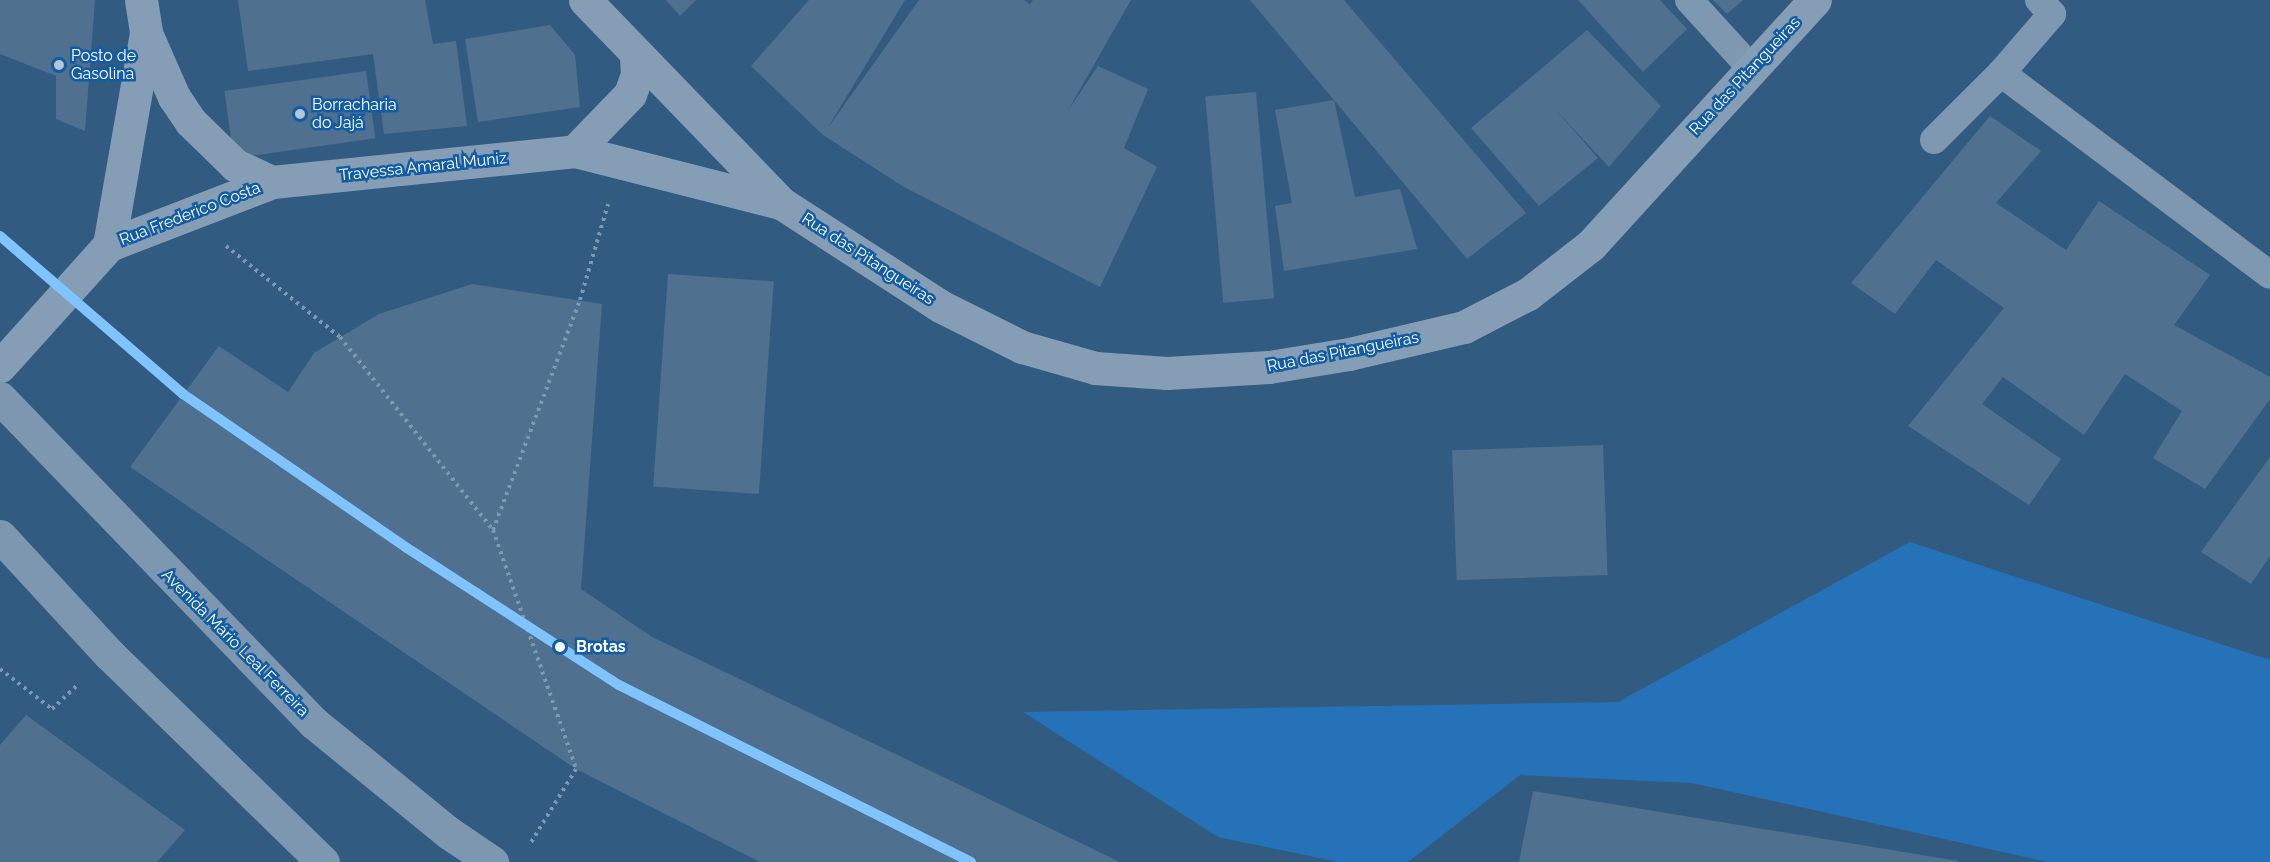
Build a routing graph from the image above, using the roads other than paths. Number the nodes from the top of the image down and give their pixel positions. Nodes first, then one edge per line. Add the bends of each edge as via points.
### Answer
1 (141, 0) edge
2 (585, 0) edge
3 (1689, 0) edge
4 (1815, 0) edge
5 (2039, 0) edge
6 (146, 33) junction
7 (636, 54) junction
8 (1751, 68) junction
9 (2001, 73) junction
10 (1934, 140) dead end
11 (575, 151) junction
12 (272, 182) junction
13 (782, 203) junction
14 (102, 253) junction
15 (2270, 275) edge
16 (0, 366) edge
17 (0, 398) edge
18 (0, 536) edge
19 (323, 862) edge
20 (492, 862) edge

1 - 6 street
2 - 7 street, Rua das Pitangueiras
3 - 8 lane
4 - 8 street, Rua das Pitangueiras
5 - 9 lane via 2052,14
6 - 12 street via 174,97 191,122 236,165
6 - 14 street, Rua Frederico Costa
7 - 11 street via 637,75 630,94
7 - 13 street, Rua das Pitangueiras
8 - 13 street, Rua das Pitangueiras via 1591,245 1528,294 1464,327 1269,368 1167,373 1095,368 1022,347 940,306
9 - 10 lane
9 - 15 lane
11 - 12 street, Travessa Amaral Muniz
11 - 13 street, Rua das Pitangueiras
12 - 14 street, Rua Frederico Costa via 185,214
14 - 16 street, Rua Frederico Costa
17 - 20 highway, Avenida Mário Leal Ferreira via 314,723 449,833
18 - 19 highway via 110,654

